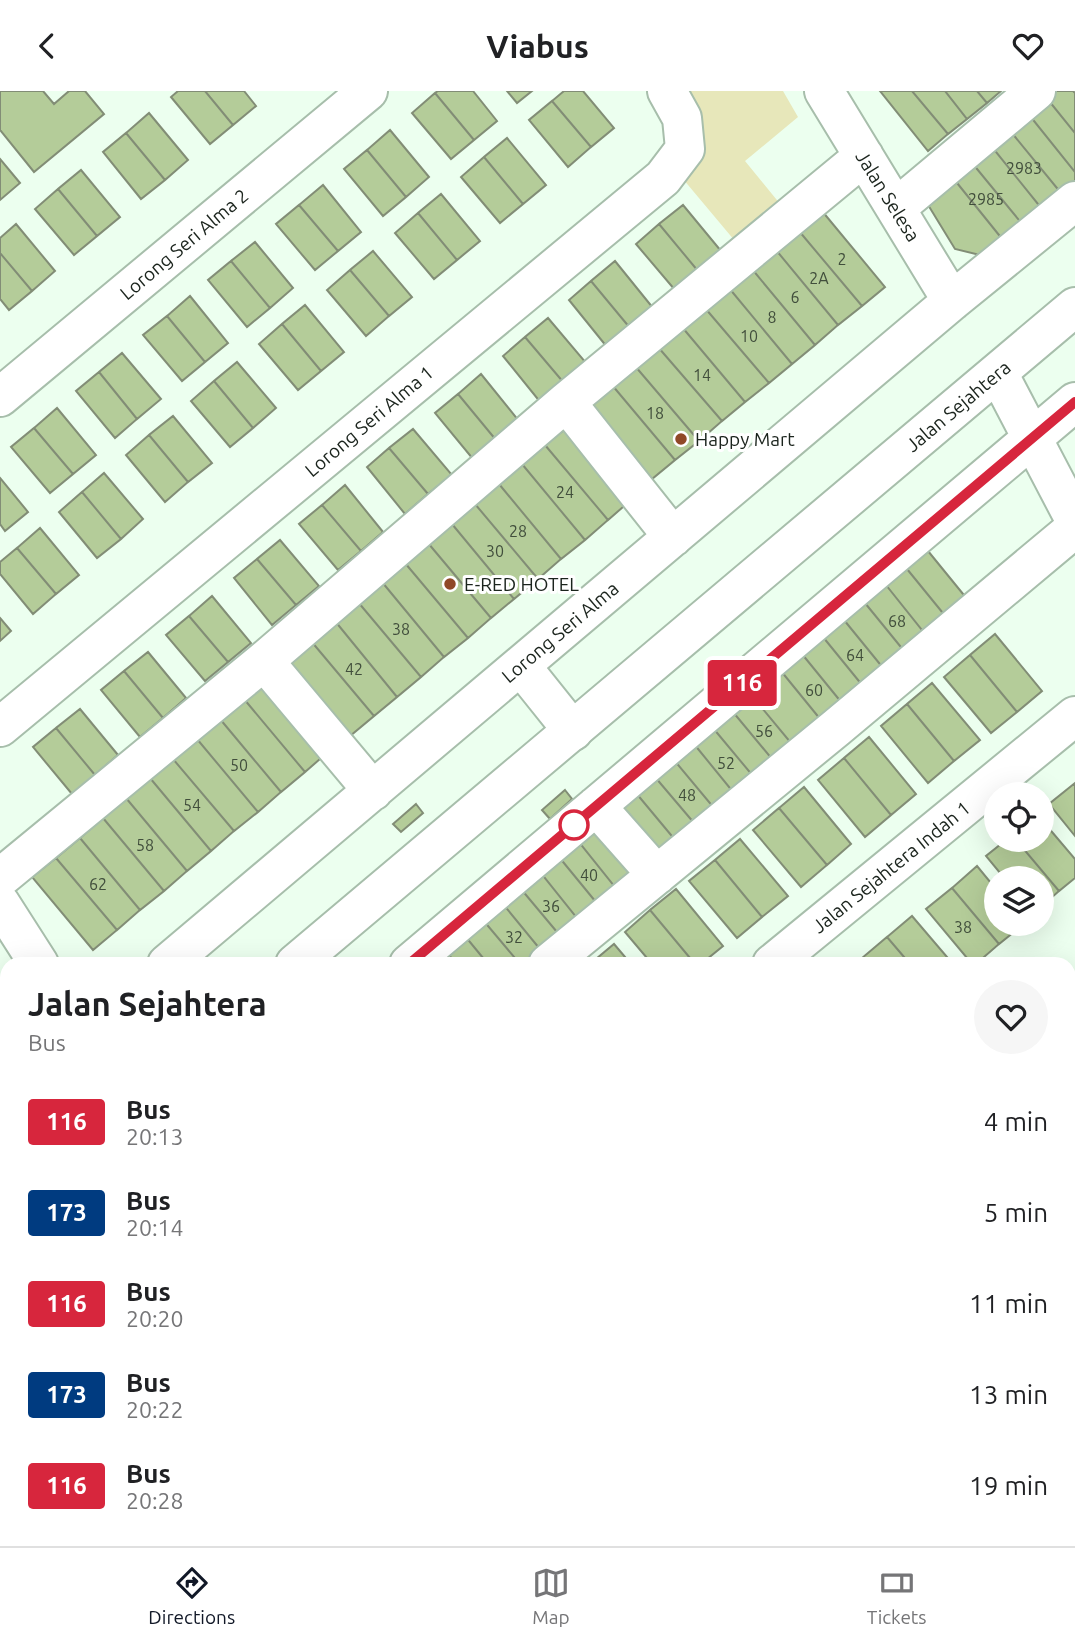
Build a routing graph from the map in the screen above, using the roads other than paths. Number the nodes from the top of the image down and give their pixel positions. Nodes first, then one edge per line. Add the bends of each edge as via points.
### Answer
1 (368, 91) edge
2 (667, 91) edge
3 (1036, 91) edge
4 (830, 94) edge
5 (864, 156) junction
6 (1075, 201) edge
7 (896, 208) junction
8 (953, 300) junction
9 (1075, 307) edge
10 (998, 373) junction
11 (0, 397) edge
12 (1075, 402) edge
13 (566, 403) junction
14 (1032, 438) junction
15 (1075, 520) edge
16 (1075, 528) edge
17 (673, 537) junction
18 (264, 661) junction
19 (521, 666) junction
20 (1075, 716) edge
21 (0, 727) edge
22 (573, 731) junction
23 (373, 791) junction
24 (596, 806) junction
25 (657, 875) junction
26 (0, 878) edge
27 (0, 903) edge
28 (35, 957) edge
29 (175, 957) edge
30 (303, 957) edge
31 (417, 957) edge
32 (557, 957) edge
33 (781, 957) edge

1 - 11 street, Lorong Seri Alma 2
2 - 21 street, Lorong Seri Alma 1 via 682,118 685,149 663,178
3 - 7 street
4 - 5 street, Jalan Selesa
5 - 7 street, Jalan Selesa
5 - 13 street
6 - 8 street
7 - 8 street, Jalan Selesa
8 - 17 street, Lorong Seri Alma
9 - 10 street, Jalan Sejahtera
10 - 14 street
10 - 22 street, Jalan Sejahtera
12 - 14 street
13 - 17 street
13 - 18 street
14 - 15 street
14 - 24 street
16 - 25 street
17 - 19 street, Lorong Seri Alma
18 - 23 street
18 - 26 street
19 - 22 street
19 - 23 street, Lorong Seri Alma
20 - 33 street, Jalan Sejahtera Indah 1
22 - 30 street, Jalan Sejahtera
23 - 29 street, Lorong Seri Alma
24 - 25 street
24 - 31 street
25 - 32 street
27 - 28 street

